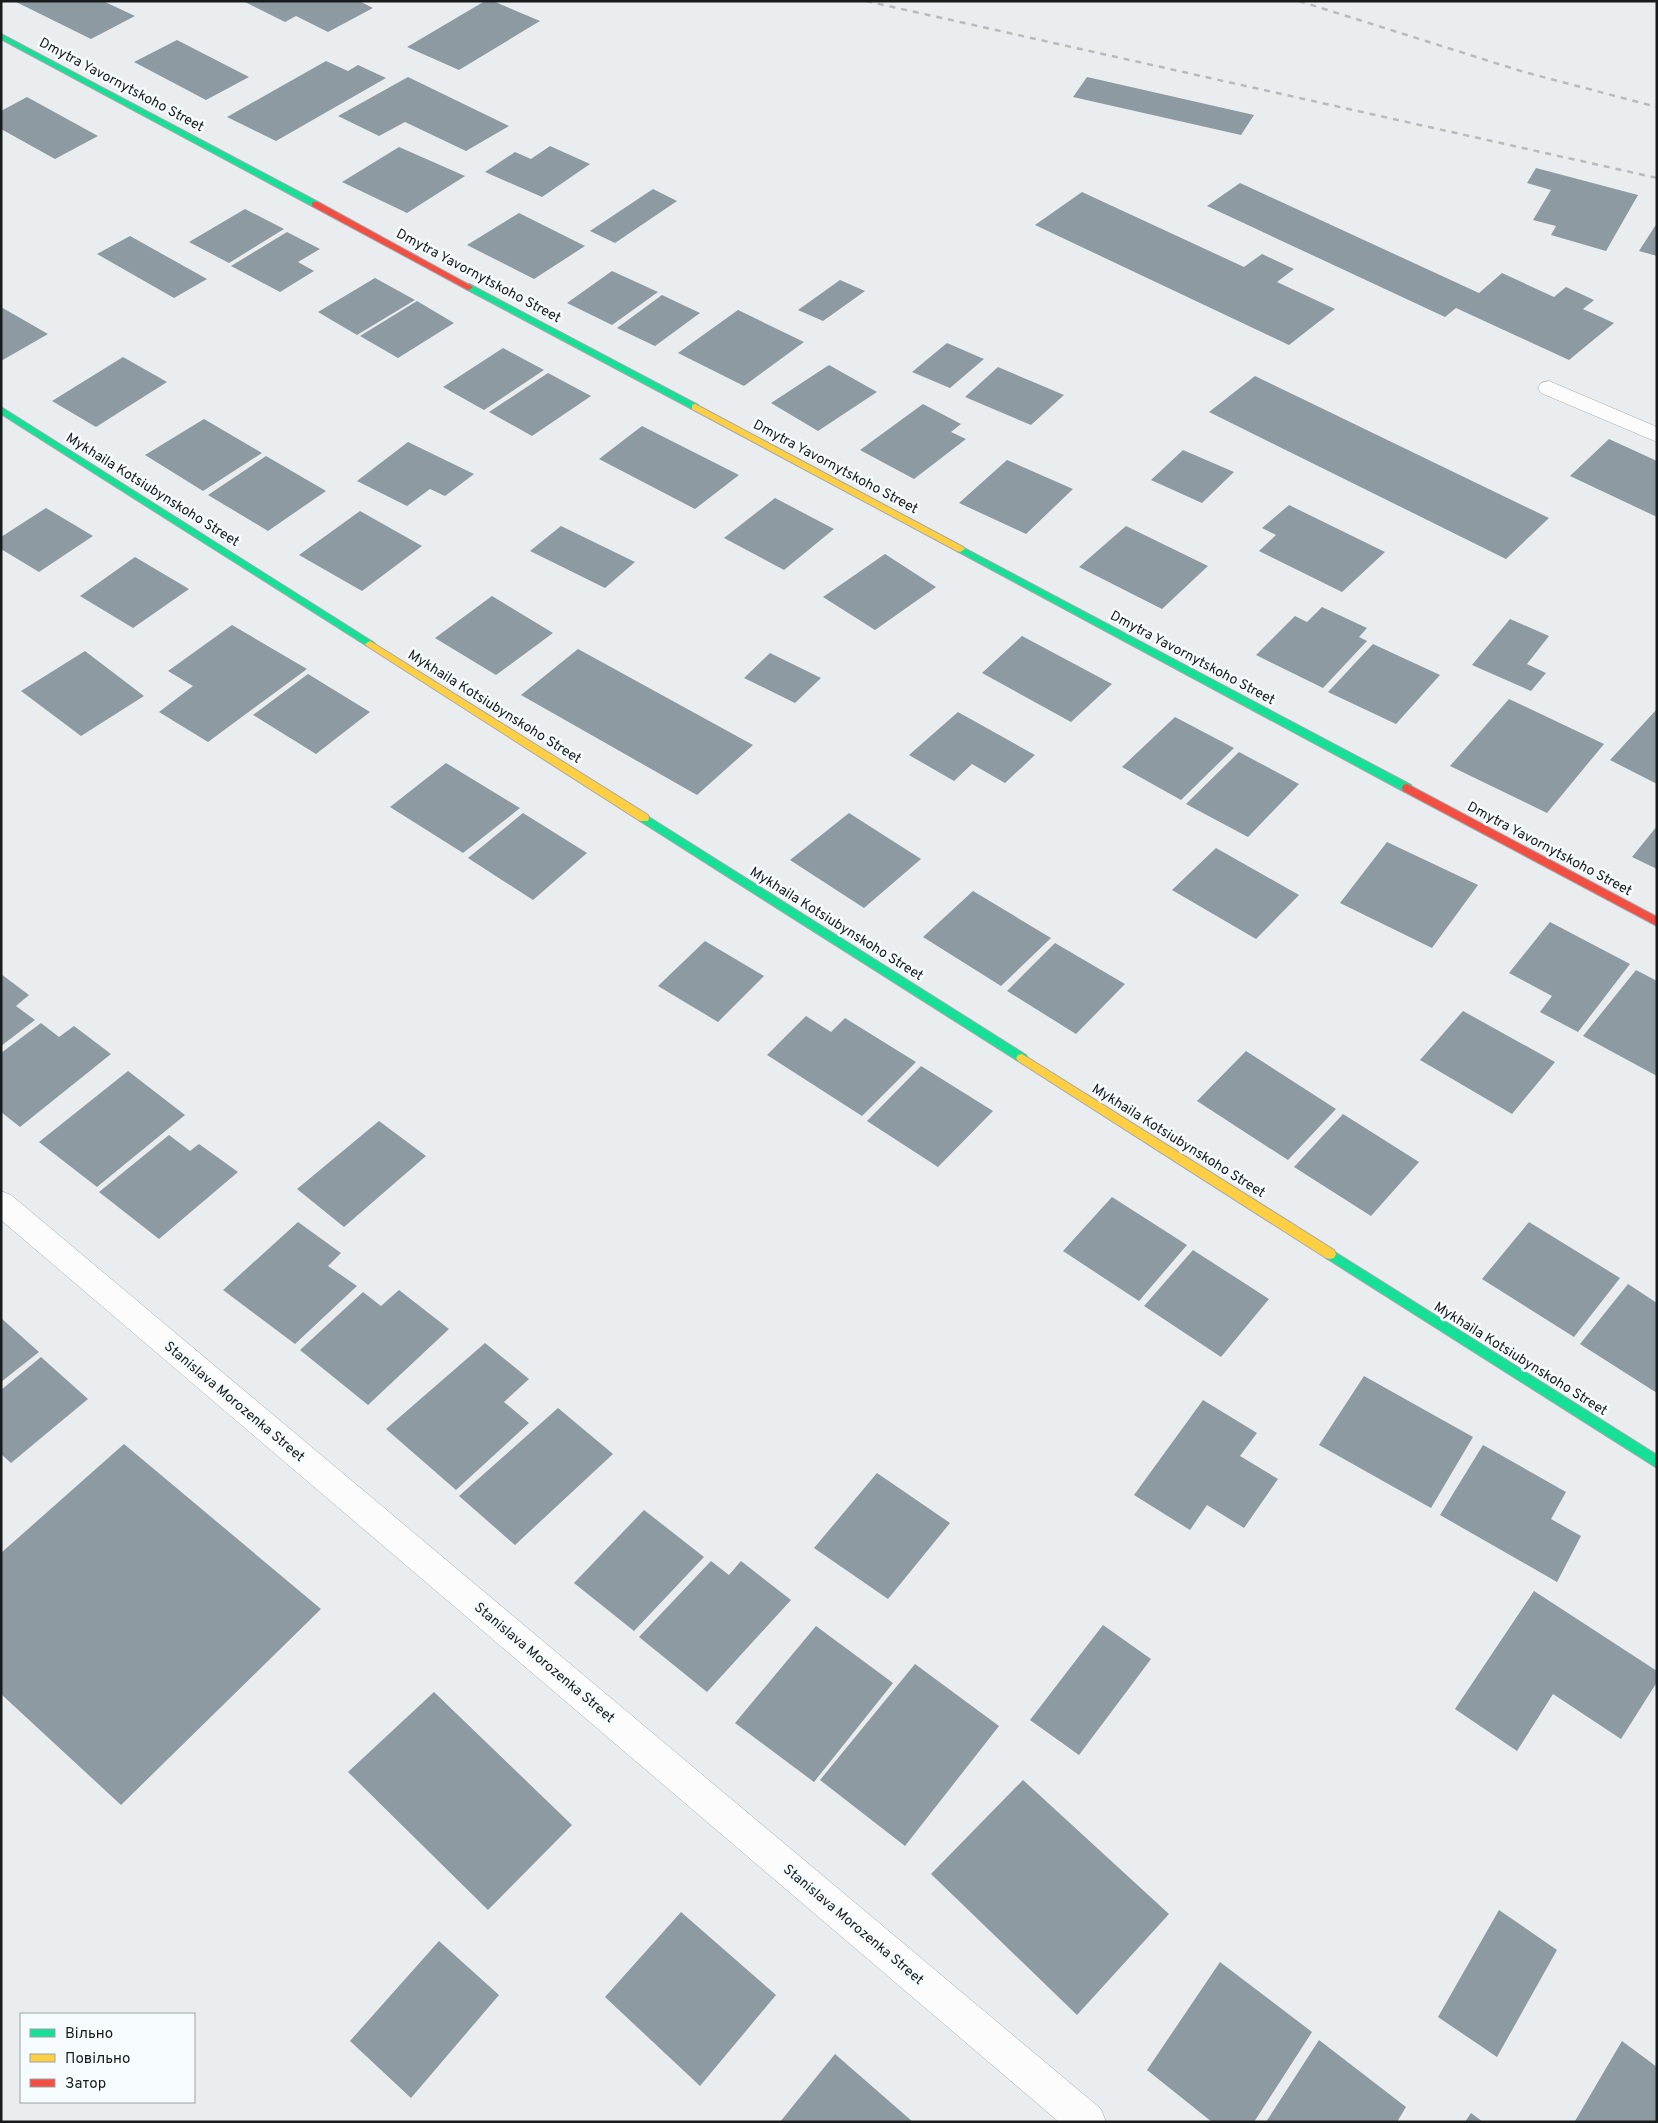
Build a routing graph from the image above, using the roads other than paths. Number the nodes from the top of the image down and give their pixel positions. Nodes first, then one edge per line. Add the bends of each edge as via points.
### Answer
1 (1, 36) edge
2 (1549, 388) dead end
3 (1, 410) edge
4 (1657, 435) edge
5 (1657, 922) edge
6 (1, 1203) edge
7 (1657, 1462) edge
8 (1088, 2122) edge

1 - 5 street, Dmytra Yavornytskoho Street
2 - 4 street
3 - 7 street, Mykhaila Kotsiubynskoho Street
6 - 8 street, Stanislava Morozenka Street

